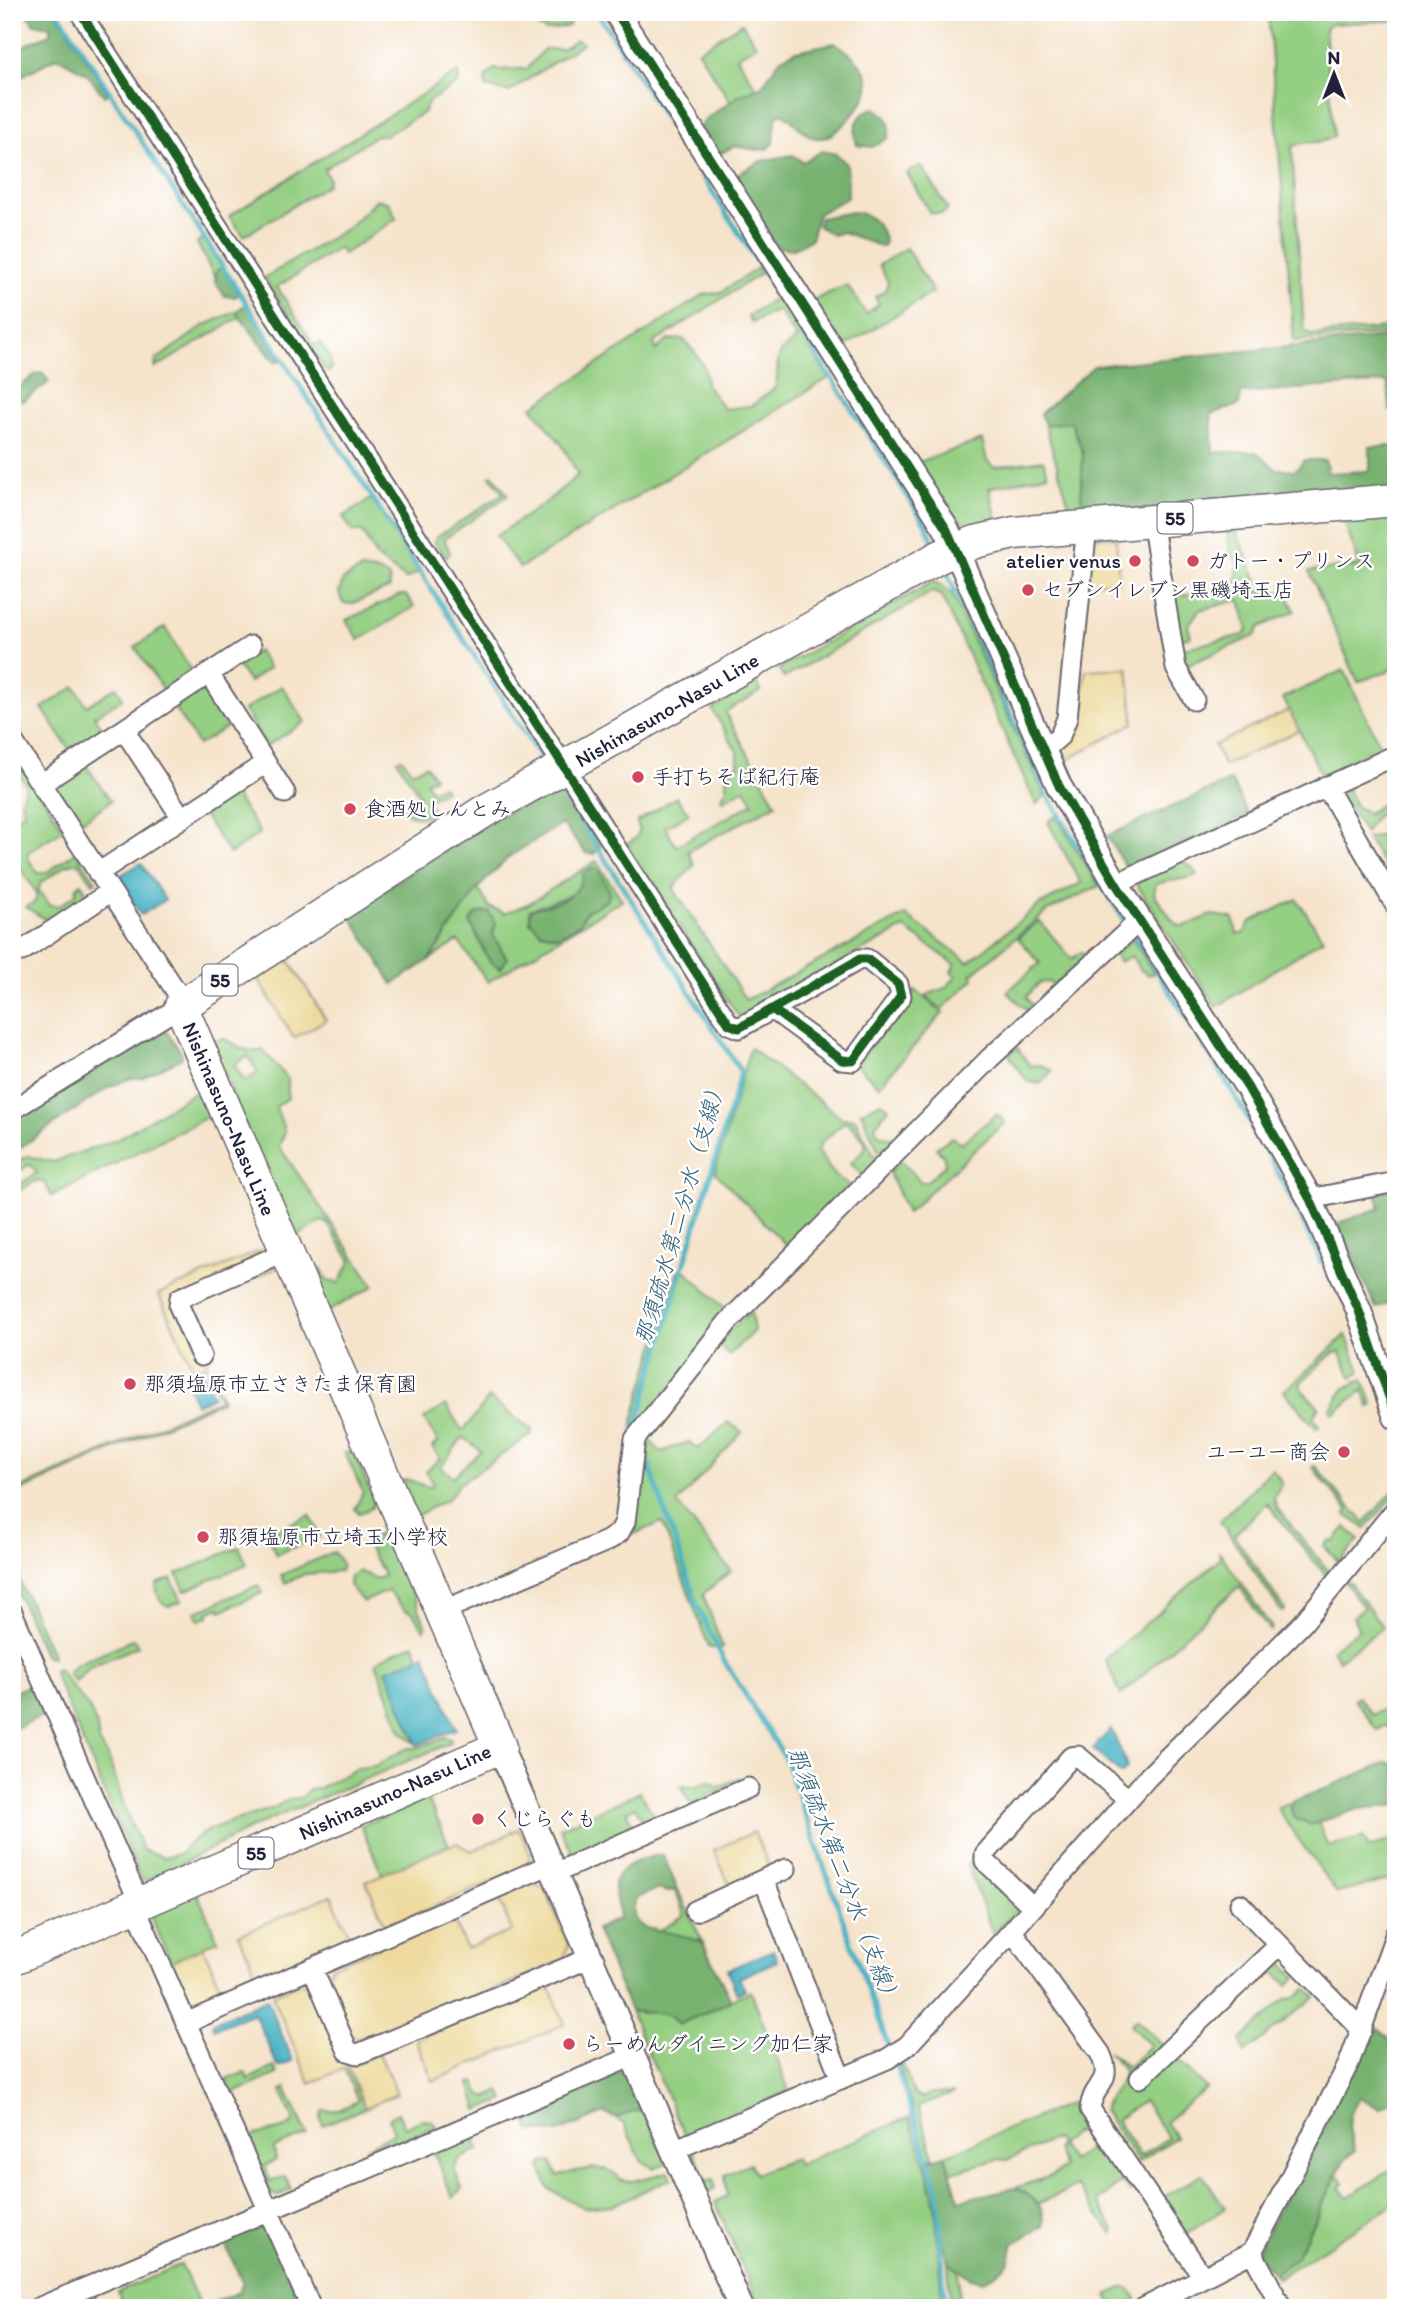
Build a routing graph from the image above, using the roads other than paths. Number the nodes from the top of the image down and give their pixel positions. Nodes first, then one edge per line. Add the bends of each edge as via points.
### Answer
1 (80, 12) edge
2 (616, 12) edge
3 (1396, 500) edge
4 (1152, 520) junction
5 (1087, 526) junction
6 (956, 550) junction
7 (251, 646) dead end
8 (209, 674) junction
9 (1194, 699) dead end
10 (124, 730) junction
11 (12, 740) edge
12 (1043, 751) junction
13 (1396, 755) edge
14 (266, 763) junction
15 (565, 768) junction
16 (41, 784) junction
17 (1326, 786) junction
18 (285, 793) dead end
19 (182, 818) junction
20 (98, 873) junction
21 (1116, 884) junction
22 (110, 892) junction
23 (1396, 906) edge
24 (1140, 920) junction
25 (22, 951) dead end
26 (181, 1006) junction
27 (772, 1009) junction
28 (12, 1110) edge
29 (1396, 1182) edge
30 (1310, 1199) junction
31 (286, 1252) junction
32 (201, 1356) dead end
33 (1396, 1418) edge
34 (1396, 1509) edge
35 (442, 1611) junction
36 (12, 1612) edge
37 (500, 1746) junction
38 (748, 1788) dead end
39 (1128, 1799) junction
40 (553, 1869) junction
41 (786, 1869) dead end
42 (764, 1880) junction
43 (1240, 1903) dead end
44 (137, 1905) junction
45 (1033, 1907) junction
46 (695, 1911) dead end
47 (1012, 1931) junction
48 (1396, 1933) edge
49 (1279, 1944) junction
50 (590, 1958) junction
51 (12, 1959) edge
52 (1392, 1959) edge
53 (312, 1969) junction
54 (186, 2023) junction
55 (1362, 2030) junction
56 (631, 2057) junction
57 (1140, 2078) dead end
58 (841, 2079) junction
59 (674, 2150) junction
60 (267, 2210) junction
61 (1252, 2252) junction
62 (1203, 2277) junction
63 (38, 2308) edge
64 (311, 2308) edge
65 (741, 2308) edge
66 (1144, 2308) edge
67 (1282, 2308) edge

1 - 15 street
2 - 6 street via 938,514
3 - 4 main road, Nishinasuno-Nasu Line / 55
4 - 5 main road, Nishinasuno-Nasu Line / 55
4 - 9 street via 1176,668
5 - 6 main road, Nishinasuno-Nasu Line / 55 via 993,537
5 - 12 street via 1067,718 1060,736
6 - 12 street
6 - 15 main road, Nishinasuno-Nasu Line / 55
7 - 8 street
8 - 10 street
8 - 14 street
10 - 16 street
10 - 19 street
11 - 16 street
12 - 21 street
13 - 17 street
14 - 18 street
14 - 19 street
15 - 26 main road, Nishinasuno-Nasu Line / 55 via 483,812
15 - 27 street via 729,1024 739,1028
16 - 20 street
17 - 21 street
17 - 23 street
19 - 20 street
20 - 22 street
21 - 24 street
22 - 25 street
22 - 26 street via 176,991
24 - 30 street via 1248,1088
24 - 35 street via 990,1058 728,1322 635,1439 625,1522 619,1532
26 - 28 street
26 - 31 main road, Nishinasuno-Nasu Line / 55
27 - 27 street via 842,1060 852,1061 901,996 898,984 867,959 860,959
29 - 30 street
30 - 33 street via 1354,1300
31 - 32 street via 180,1298 179,1306
31 - 35 main road, Nishinasuno-Nasu Line / 55
34 - 39 street via 1302,1624
35 - 37 main road, Nishinasuno-Nasu Line / 55
36 - 44 street
37 - 40 street
37 - 44 main road, Nishinasuno-Nasu Line / 55
38 - 40 street
39 - 45 street
39 - 45 street via 1078,1756 1070,1757 985,1854 985,1861
40 - 50 street
40 - 53 street
41 - 42 street
42 - 46 street
42 - 58 street
43 - 49 street
44 - 51 main road, Nishinasuno-Nasu Line / 55
44 - 54 street
45 - 47 street
47 - 58 street via 907,2046
47 - 62 street via 1100,2053 1107,2068 1105,2080 1091,2099 1090,2109
48 - 52 street
49 - 55 street
49 - 57 street
50 - 53 street via 358,2054 348,2051
50 - 56 street
52 - 55 street
53 - 54 street
54 - 60 street
55 - 61 street
56 - 59 street
56 - 60 street
58 - 59 street
59 - 65 street
60 - 63 street
60 - 64 street
61 - 62 street
61 - 67 street
62 - 66 street

